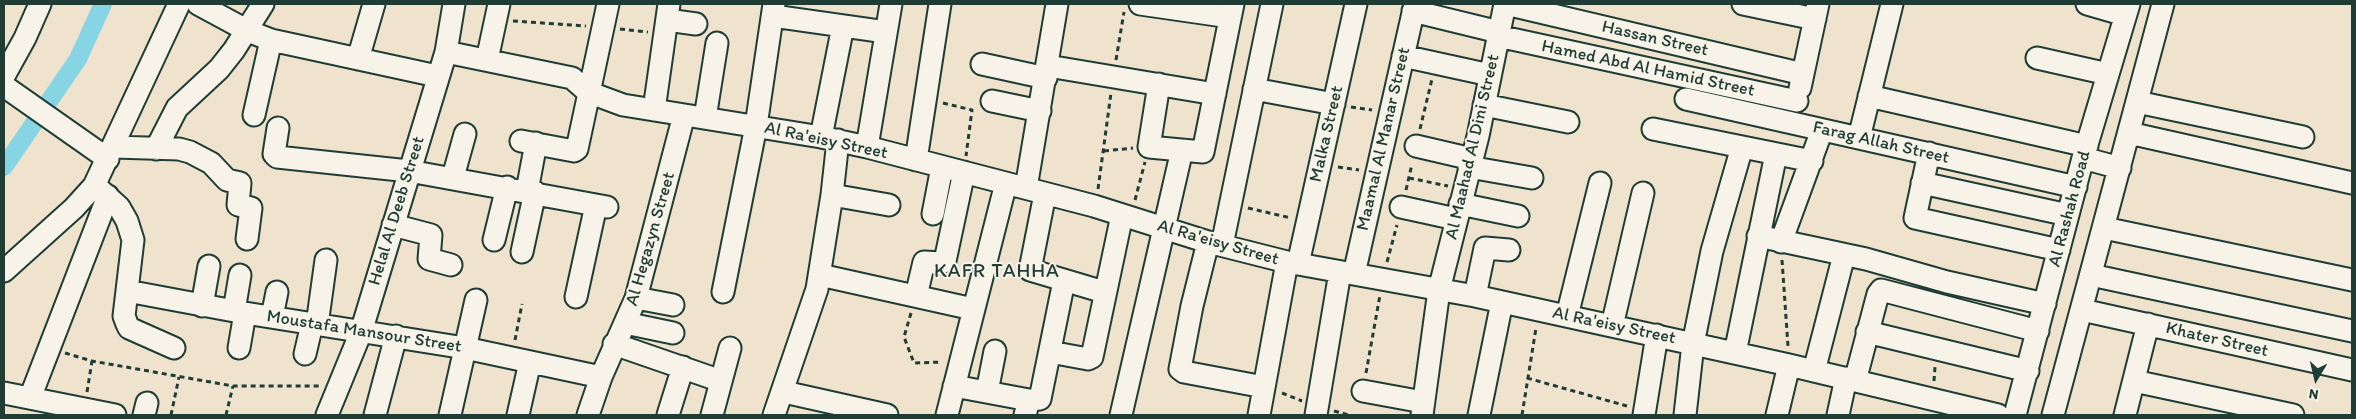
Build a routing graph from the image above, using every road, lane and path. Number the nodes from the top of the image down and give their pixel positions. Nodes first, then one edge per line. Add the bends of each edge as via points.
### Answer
1 (40, 4) edge
2 (179, 4) edge
3 (198, 4) edge
4 (262, 4) edge
5 (374, 4) edge
6 (454, 4) edge
7 (608, 4) edge
8 (891, 4) edge
9 (940, 4) edge
10 (1057, 4) edge
11 (1126, 4) edge
12 (1140, 4) edge
13 (1272, 4) edge
14 (1356, 4) edge
15 (1506, 4) edge
16 (1743, 4) edge
17 (1892, 4) edge
18 (2087, 4) edge
19 (2163, 4) edge
20 (1414, 8) edge
21 (2127, 9) edge
22 (774, 10) edge
23 (1232, 10) edge
24 (497, 12) edge
25 (1816, 12) edge
26 (667, 19) edge
27 (696, 24) dead end
28 (843, 26) junction
29 (603, 28) junction
30 (248, 30) junction
31 (886, 32) junction
32 (1498, 34) junction
33 (271, 40) junction
34 (717, 43) dead end
35 (446, 52) junction
36 (1403, 56) junction
37 (2037, 58) dead end
38 (358, 59) junction
39 (487, 60) junction
40 (982, 64) dead end
41 (1435, 64) junction
42 (1047, 72) junction
43 (1803, 74) junction
44 (2108, 74) junction
45 (1490, 75) junction
46 (4, 76) edge
47 (437, 76) junction
48 (1112, 77) junction
49 (1159, 84) junction
50 (1254, 89) junction
51 (10, 90) edge
52 (588, 92) junction
53 (1215, 94) junction
54 (1869, 96) junction
55 (925, 99) junction
56 (1686, 99) dead end
57 (992, 101) dead end
58 (1797, 101) junction
59 (2138, 102) junction
60 (1334, 104) junction
61 (1484, 105) junction
62 (654, 110) junction
63 (1040, 110) junction
64 (1390, 113) junction
65 (254, 115) dead end
66 (694, 117) junction
67 (1568, 122) dead end
68 (1792, 123) junction
69 (756, 126) junction
70 (278, 128) dead end
71 (1653, 129) dead end
72 (1822, 130) junction
73 (2130, 133) junction
74 (465, 134) dead end
75 (2303, 137) dead end
76 (1859, 138) junction
77 (830, 139) junction
78 (1416, 146) junction
79 (867, 147) junction
80 (1148, 147) junction
81 (1742, 147) junction
82 (156, 148) junction
83 (1182, 150) junction
84 (1104, 151) junction
85 (2085, 152) junction
86 (111, 153) junction
87 (1776, 154) junction
88 (1929, 154) junction
89 (916, 160) junction
90 (1812, 161) junction
91 (1470, 163) junction
92 (1321, 164) junction
93 (942, 167) junction
94 (2120, 168) junction
95 (410, 170) junction
96 (964, 172) junction
97 (1376, 173) junction
98 (453, 177) junction
99 (1409, 178) junction
100 (1532, 178) dead end
101 (1006, 183) junction
102 (1600, 183) dead end
103 (1922, 183) junction
104 (2352, 183) edge
105 (2076, 187) junction
106 (523, 190) junction
107 (101, 191) junction
108 (1036, 191) junction
109 (1644, 193) dead end
110 (832, 195) junction
111 (1230, 204) junction
112 (1460, 204) junction
113 (889, 205) dead end
114 (1094, 206) junction
115 (1402, 207) junction
116 (933, 214) dead end
117 (2068, 215) junction
118 (1518, 216) dead end
119 (1127, 217) junction
120 (1308, 222) junction
121 (393, 225) junction
122 (2104, 228) junction
123 (1165, 229) junction
124 (1758, 236) junction
125 (247, 239) dead end
126 (494, 240) dead end
127 (1781, 242) junction
128 (1215, 244) junction
129 (1508, 250) dead end
130 (2059, 250) junction
131 (522, 252) dead end
132 (1844, 256) junction
133 (326, 260) dead end
134 (1293, 263) junction
135 (209, 266) dead end
136 (451, 266) dead end
137 (4, 271) edge
138 (1347, 273) junction
139 (240, 275) dead end
140 (820, 275) junction
141 (2092, 275) junction
142 (1383, 279) junction
143 (2352, 280) edge
144 (1064, 281) junction
145 (1439, 290) junction
146 (127, 291) junction
147 (277, 292) dead end
148 (723, 292) dead end
149 (1104, 292) junction
150 (916, 296) junction
151 (1476, 296) junction
152 (576, 297) dead end
153 (636, 298) junction
154 (476, 300) dead end
155 (1502, 302) junction
156 (522, 304) dead end
157 (2045, 304) junction
158 (673, 305) dead end
159 (202, 306) junction
160 (973, 308) junction
161 (1540, 310) junction
162 (2082, 310) junction
163 (239, 312) junction
164 (1567, 316) junction
165 (272, 317) junction
166 (625, 323) junction
167 (314, 324) junction
168 (2148, 324) junction
169 (1612, 326) junction
170 (2352, 330) edge
171 (2038, 331) junction
172 (361, 332) junction
173 (1867, 332) junction
174 (673, 333) dead end
175 (1656, 335) junction
176 (396, 336) junction
177 (614, 344) junction
178 (1693, 344) junction
179 (49, 348) junction
180 (174, 348) dead end
181 (238, 348) dead end
182 (465, 348) junction
183 (730, 348) dead end
184 (1938, 349) junction
185 (995, 351) dead end
186 (1050, 352) junction
187 (1735, 353) junction
188 (305, 354) dead end
189 (520, 360) junction
190 (92, 361) junction
191 (960, 362) junction
192 (1789, 364) junction
193 (683, 367) junction
194 (2352, 370) edge
195 (1814, 371) junction
196 (2028, 371) junction
197 (179, 377) junction
198 (601, 377) junction
199 (1526, 378) junction
200 (1851, 379) junction
201 (721, 381) junction
202 (2134, 381) junction
203 (338, 385) junction
204 (232, 386) junction
205 (954, 386) junction
206 (1264, 387) junction
207 (1363, 391) joint
208 (784, 392) junction
209 (986, 392) junction
210 (4, 393) edge
211 (30, 398) junction
212 (1027, 407) edge
213 (1929, 407) edge
214 (1423, 409) edge
215 (1317, 411) edge
216 (84, 412) edge
217 (1644, 413) edge
218 (115, 415) edge
219 (171, 415) edge
220 (226, 415) edge
221 (327, 415) edge
222 (375, 415) edge
223 (450, 415) edge
224 (518, 415) edge
225 (588, 415) edge
226 (668, 415) edge
227 (712, 415) edge
228 (774, 415) edge
229 (887, 415) edge
230 (947, 415) edge
231 (1121, 415) edge
232 (1259, 415) edge
233 (1479, 415) edge
234 (1522, 415) edge
235 (1685, 415) edge
236 (1777, 415) edge
237 (1838, 415) edge
238 (1998, 415) edge
239 (2016, 415) edge
240 (2054, 415) edge
241 (2125, 415) edge
242 (2293, 415) edge

1 - 46 street
2 - 86 street
3 - 30 street
4 - 30 street
5 - 38 street
6 - 35 street, Helal Al Deeb Street
7 - 29 street
8 - 31 street
9 - 55 street
10 - 42 street
11 - 48 path
12 - 23 street
13 - 50 street
14 - 60 street, Malka Street
15 - 32 street, Al Maahad Al Dini Street
15 - 43 street, Hassan Street
16 - 25 street
17 - 54 street
18 - 21 street
19 - 59 street
20 - 32 street, Hamed Abd Al Hamid Street
20 - 36 street, Maamal Al Manar Street
21 - 44 street, Al Rashah Road
22 - 28 street
22 - 69 street
23 - 53 street
24 - 29 path
24 - 39 street
25 - 43 street
26 - 27 street
26 - 29 path
26 - 62 street
28 - 31 street
28 - 77 street
29 - 52 street
30 - 33 street
30 - 82 street via 219,69 177,108
31 - 79 street
32 - 45 street, Al Maahad Al Dini Street
32 - 58 street, Hamed Abd Al Hamid Street
33 - 38 street
33 - 65 street
34 - 66 street, Al Hegazyn Street
35 - 39 street, Al Ra'eisy Street
35 - 47 street, Helal Al Deeb Street
36 - 41 street
36 - 64 street, Maamal Al Manar Street
37 - 44 street
38 - 47 street
39 - 52 street, Al Ra'eisy Street via 572,78
40 - 42 street
41 - 45 street
41 - 78 path
42 - 48 street
42 - 63 street
43 - 58 street
44 - 85 street, Al Rashah Road
45 - 61 street, Al Maahad Al Dini Street
47 - 95 street, Helal Al Deeb Street
48 - 49 street
48 - 84 path
49 - 53 street
49 - 80 street
50 - 60 street
50 - 111 street
51 - 86 street via 81,140
52 - 62 street, Al Ra'eisy Street via 623,105
52 - 106 street via 578,148 574,151 528,142
53 - 83 street via 1205,149 1202,152
54 - 76 street
54 - 85 street
55 - 89 street
55 - 96 path via 972,110
56 - 68 street, Farag Allah Street
57 - 63 street
58 - 68 street
59 - 73 street
59 - 75 street
60 - 64 path
60 - 92 street, Malka Street
61 - 67 street
61 - 91 street, Al Maahad Al Dini Street
62 - 66 street, Al Ra'eisy Street
63 - 108 street
64 - 97 street, Maamal Al Manar Street
66 - 69 street, Al Ra'eisy Street
66 - 153 street, Al Hegazyn Street
68 - 72 street, Farag Allah Street
69 - 77 street, Al Ra'eisy Street
69 - 148 street
70 - 95 street via 274,154 278,158
71 - 81 street
72 - 76 street, Farag Allah Street
72 - 90 street
73 - 94 street
73 - 104 street
74 - 98 street
76 - 88 street, Farag Allah Street
77 - 79 street, Al Ra'eisy Street
77 - 110 street
78 - 91 street
78 - 99 path
79 - 89 street, Al Ra'eisy Street
80 - 83 street
80 - 84 path
80 - 119 path
81 - 87 street
81 - 178 street via 1713,245
82 - 86 street
82 - 125 street via 190,152 210,163 227,180 240,184 238,205 252,209
83 - 123 street
84 - 114 path
85 - 94 street
85 - 105 street, Al Rashah Road
86 - 107 street
87 - 90 street
87 - 124 street
88 - 103 street
88 - 105 street, Farag Allah Street
89 - 93 street, Al Ra'eisy Street
90 - 127 street
91 - 100 street
91 - 112 street, Al Maahad Al Dini Street
92 - 97 path
92 - 120 street, Malka Street
93 - 96 street, Al Ra'eisy Street
93 - 116 street
94 - 122 street
95 - 98 street
95 - 121 street, Helal Al Deeb Street
96 - 101 street, Al Ra'eisy Street
96 - 150 street via 945,262 924,262
97 - 138 street, Maamal Al Manar Street
98 - 106 street
99 - 112 path
99 - 115 path
101 - 108 street, Al Ra'eisy Street
101 - 160 street
102 - 164 street
103 - 117 street
103 - 130 street via 1916,219
105 - 117 street, Al Rashah Road
106 - 126 street
106 - 131 street
106 - 152 street via 602,206
107 - 137 street via 74,208
107 - 146 street via 119,207 133,240
107 - 179 street
108 - 114 street, Al Ra'eisy Street
108 - 144 street via 1029,268
109 - 169 street
110 - 113 street
110 - 140 street
111 - 120 path
111 - 128 street
112 - 115 street
112 - 118 street
112 - 145 street, Al Maahad Al Dini Street
114 - 119 street, Al Ra'eisy Street
115 - 142 path
117 - 130 street, Al Rashah Road
119 - 123 street, Al Ra'eisy Street
119 - 149 street
120 - 134 street, Malka Street
121 - 136 street via 432,235 429,259
121 - 172 street, Helal Al Deeb Street
122 - 141 street
122 - 143 street
123 - 128 street, Al Ra'eisy Street
123 - 231 street
124 - 127 street
124 - 187 street
127 - 132 street
127 - 192 path
128 - 134 street, Al Ra'eisy Street
128 - 206 street via 1192,306 1180,367 1184,372
129 - 151 street via 1485,248
130 - 157 street, Al Rashah Road
132 - 157 street
132 - 195 street
133 - 167 street
134 - 138 street, Al Ra'eisy Street
134 - 206 street, Malka Street
135 - 159 street
138 - 142 street, Al Ra'eisy Street
138 - 215 street, Maamal Al Manar Street
139 - 163 street
140 - 150 street
140 - 208 street
141 - 162 street
141 - 170 street
142 - 145 street, Al Ra'eisy Street
142 - 207 path
144 - 149 street
144 - 186 street
145 - 151 street, Al Ra'eisy Street
145 - 214 street
146 - 159 street, Moustafa Mansour Street
146 - 180 street via 124,316 129,328
147 - 165 street
149 - 186 street via 1092,357 1088,360
150 - 160 street
150 - 191 path via 904,337 914,363
151 - 155 street, Al Ra'eisy Street
153 - 158 street
153 - 166 street, Al Hegazyn Street
154 - 182 street
155 - 161 street, Al Ra'eisy Street
155 - 233 street
156 - 189 path
157 - 171 street, Al Rashah Road
159 - 163 street, Moustafa Mansour Street
160 - 191 street
161 - 164 street, Al Ra'eisy Street
161 - 199 path
162 - 168 street, Khater Street
162 - 240 street
163 - 165 street, Moustafa Mansour Street
163 - 181 street
164 - 169 street, Al Ra'eisy Street
165 - 167 street, Moustafa Mansour Street
166 - 174 street
166 - 177 street, Al Hegazyn Street
167 - 172 street, Moustafa Mansour Street
167 - 188 street
168 - 194 street, Khater Street
168 - 202 street
169 - 175 street, Al Ra'eisy Street
171 - 173 street via 1883,290 1878,294
171 - 196 street, Al Rashah Road
172 - 176 street, Moustafa Mansour Street
172 - 203 street, Helal Al Deeb Street
173 - 184 street
173 - 200 street
175 - 178 street, Al Ra'eisy Street
175 - 217 street
176 - 182 street, Moustafa Mansour Street
176 - 222 street
177 - 193 street
177 - 198 street, Al Hegazyn Street
178 - 187 street, Al Ra'eisy Street
178 - 235 street
179 - 190 path
179 - 211 street
182 - 189 street, Moustafa Mansour Street
182 - 223 street
183 - 201 street
184 - 196 street
184 - 213 path
185 - 209 street
186 - 212 street via 1040,400
187 - 192 street, Al Ra'eisy Street
189 - 198 street, Moustafa Mansour Street
189 - 224 street
190 - 197 path
190 - 216 path
191 - 205 street
192 - 195 street, Al Ra'eisy Street
192 - 236 street
193 - 201 street
193 - 226 street
195 - 200 street, Al Ra'eisy Street
196 - 239 street, Al Rashah Road
197 - 204 path
197 - 219 path
198 - 225 street, Al Hegazyn Street
199 - 217 path
199 - 234 path
200 - 213 street, Al Ra'eisy Street
200 - 237 street
201 - 227 street
202 - 241 street
202 - 242 street
203 - 204 path
203 - 221 street, Helal Al Deeb Street
204 - 220 path
205 - 209 street
205 - 230 street
206 - 215 path
206 - 232 street, Malka Street
207 - 214 street
208 - 228 street
208 - 229 street
209 - 212 street
210 - 211 street
211 - 216 street
213 - 238 street, Al Ra'eisy Street
216 - 218 street

